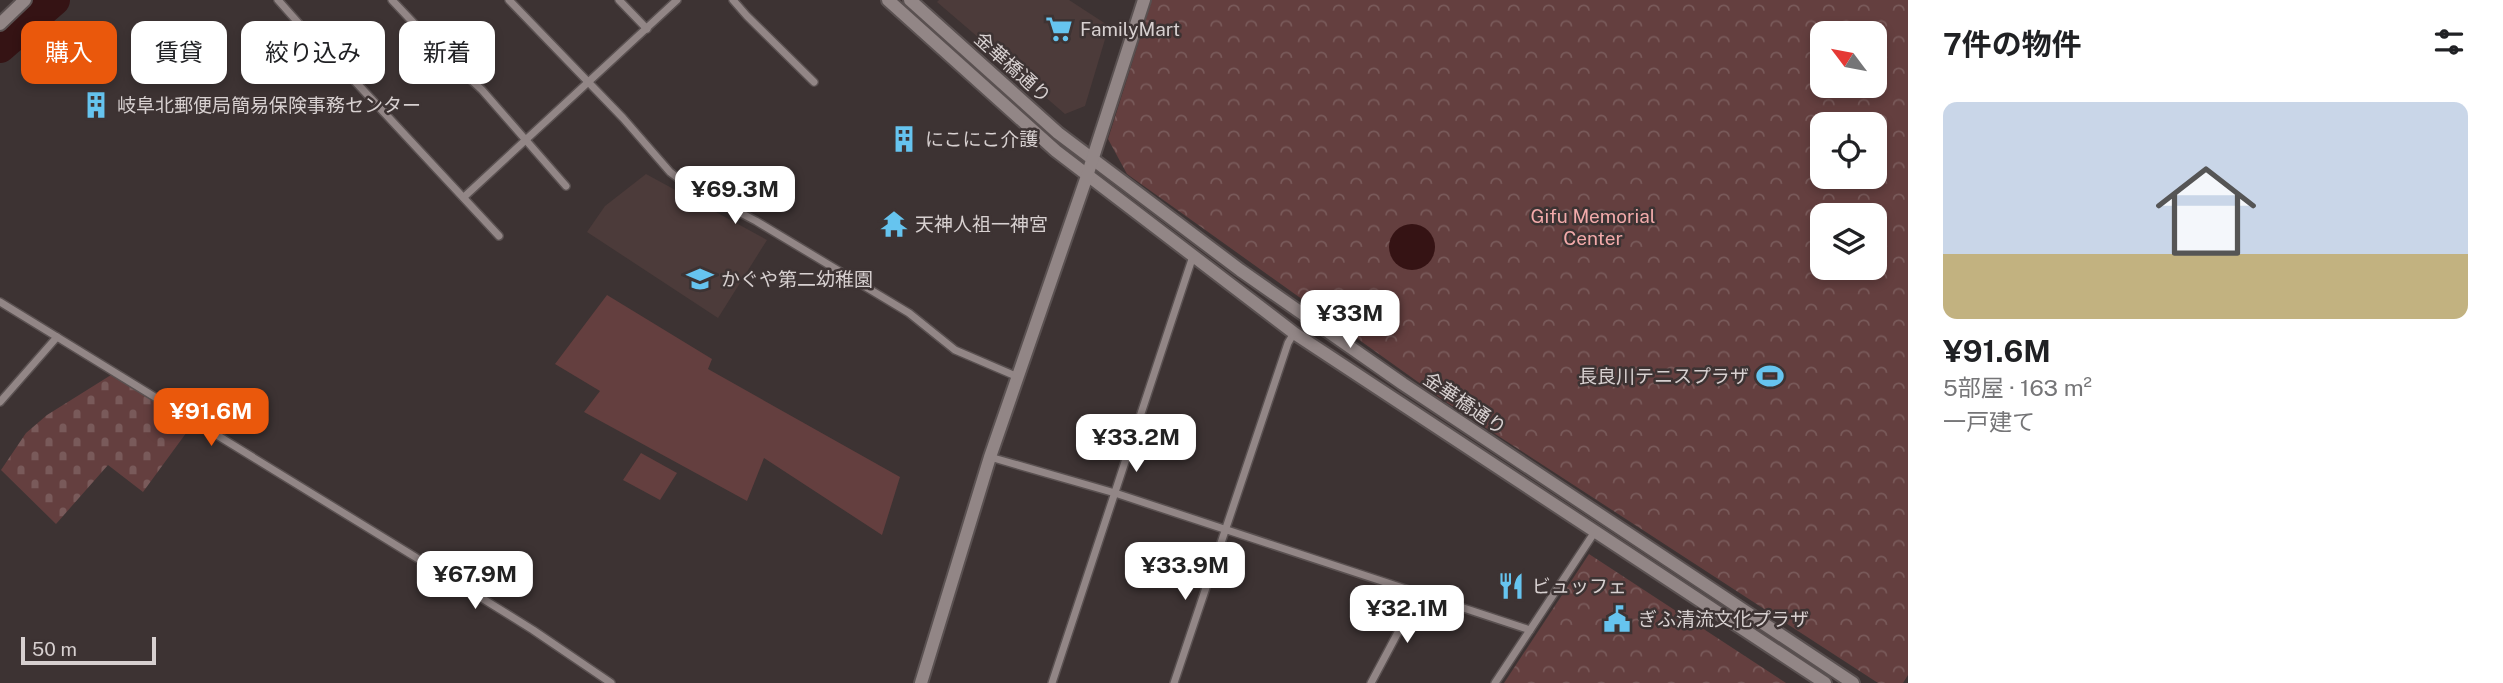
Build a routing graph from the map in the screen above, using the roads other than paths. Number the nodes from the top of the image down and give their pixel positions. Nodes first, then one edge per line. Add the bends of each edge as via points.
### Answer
1 (25, 0) edge
2 (278, 0) edge
3 (392, 0) edge
4 (509, 0) edge
5 (619, 0) edge
6 (677, 0) edge
7 (733, 0) edge
8 (888, 0) edge
9 (910, 0) edge
10 (1143, 0) edge
11 (0, 24) edge
12 (646, 29) junction
13 (589, 82) junction
14 (814, 82) dead end
15 (525, 141) junction
16 (1092, 160) junction
17 (1087, 176) junction
18 (566, 186) dead end
19 (464, 197) junction
20 (499, 236) dead end
21 (1193, 256) junction
22 (0, 302) edge
23 (1294, 332) junction
24 (57, 337) junction
25 (1018, 377) junction
26 (0, 402) edge
27 (990, 457) junction
28 (1115, 493) junction
29 (1224, 529) junction
30 (1594, 533) junction
31 (1419, 593) junction
32 (1530, 630) junction
33 (611, 683) edge
34 (921, 683) edge
35 (1052, 683) edge
36 (1174, 683) edge
37 (1371, 683) edge
38 (1495, 683) edge
39 (1825, 683) edge
40 (1853, 683) edge

1 - 11 street
2 - 19 street
3 - 15 street via 482,90
4 - 13 street
5 - 12 street
6 - 12 street
7 - 14 street
8 - 17 street, 金華橋通り
9 - 16 street, 金華橋通り
10 - 16 street
12 - 13 street
13 - 15 street
13 - 25 street via 687,185 909,313 955,350
15 - 18 street
15 - 19 street
16 - 17 street
16 - 40 street, 金華橋通り via 1403,384
17 - 21 street, 金華橋通り
17 - 25 street
19 - 20 street
21 - 23 street, 金華橋通り
21 - 28 street
22 - 24 street
23 - 29 street
23 - 30 street, 金華橋通り
24 - 26 street
24 - 33 street via 533,630
25 - 27 street
27 - 28 street
27 - 34 street
28 - 29 street
28 - 35 street
29 - 31 street
29 - 36 street
30 - 32 street
30 - 39 street, 金華橋通り
31 - 32 street
31 - 37 street
32 - 38 street

